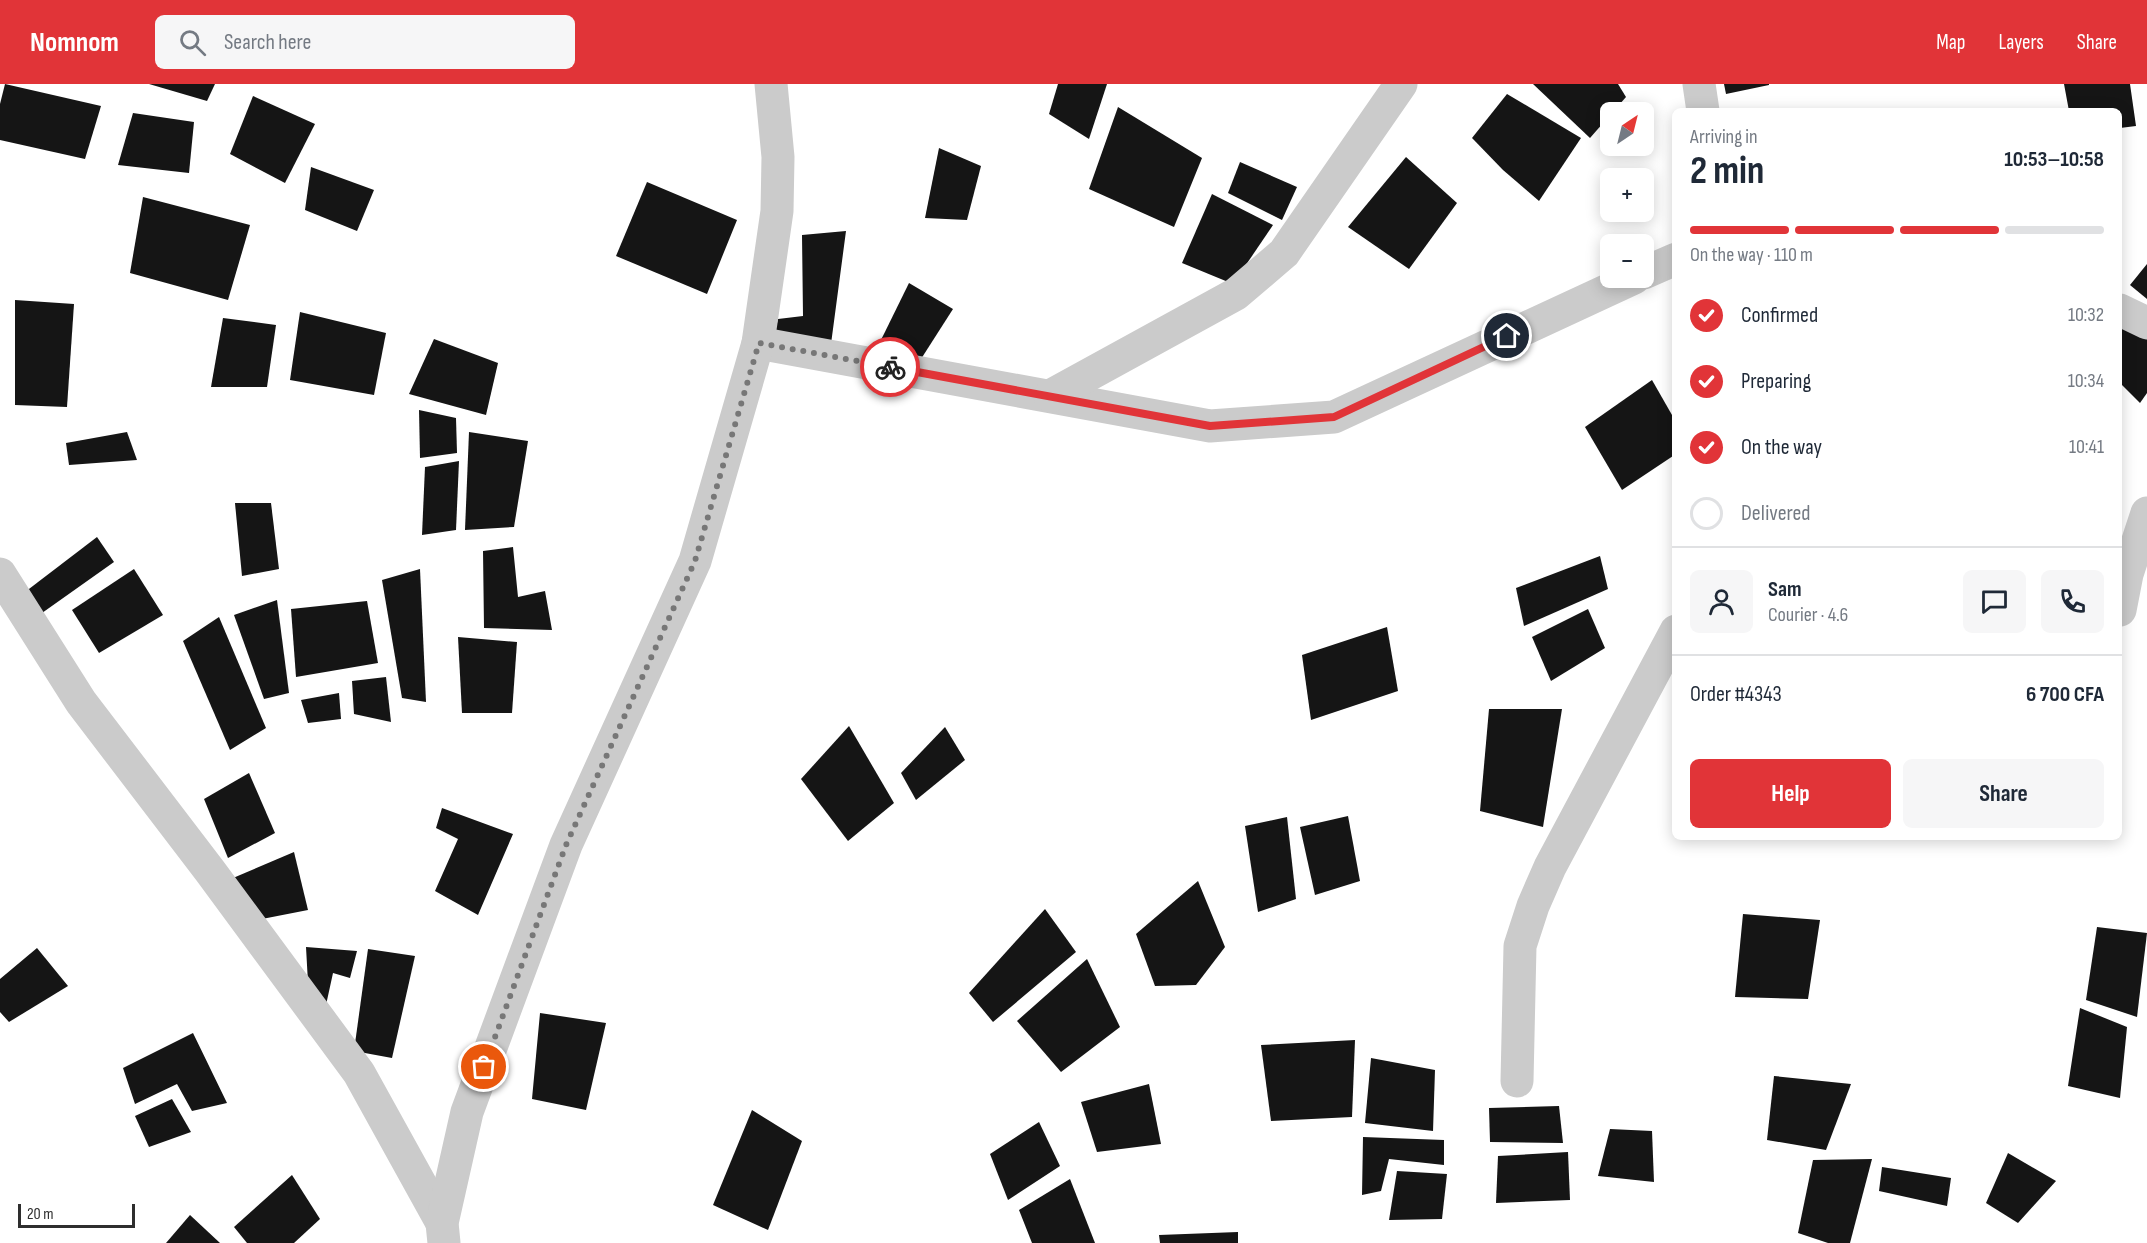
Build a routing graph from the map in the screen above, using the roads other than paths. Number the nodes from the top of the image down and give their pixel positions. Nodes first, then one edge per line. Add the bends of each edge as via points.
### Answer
1 (771, 84) edge
2 (1401, 84) edge
3 (1699, 84) edge
4 (1703, 108) edge
5 (1672, 261) edge
6 (1654, 269) edge
7 (1612, 288) edge
8 (2122, 311) edge
9 (2147, 323) edge
10 (759, 343) junction
11 (1050, 396) junction
12 (2147, 513) edge
13 (0, 574) edge
14 (2122, 600) edge
15 (1672, 638) edge
16 (1517, 1081) dead end
17 (443, 1233) edge

1 - 10 street via 778,157 777,211
2 - 11 street via 1284,253 1236,294
3 - 4 street
5 - 6 street
7 - 11 street via 1334,417 1210,426
8 - 9 street
10 - 11 street
10 - 17 street via 695,561 566,845 467,1112
12 - 14 street
13 - 17 street via 81,702 358,1072
15 - 16 street via 1533,906 1520,946

